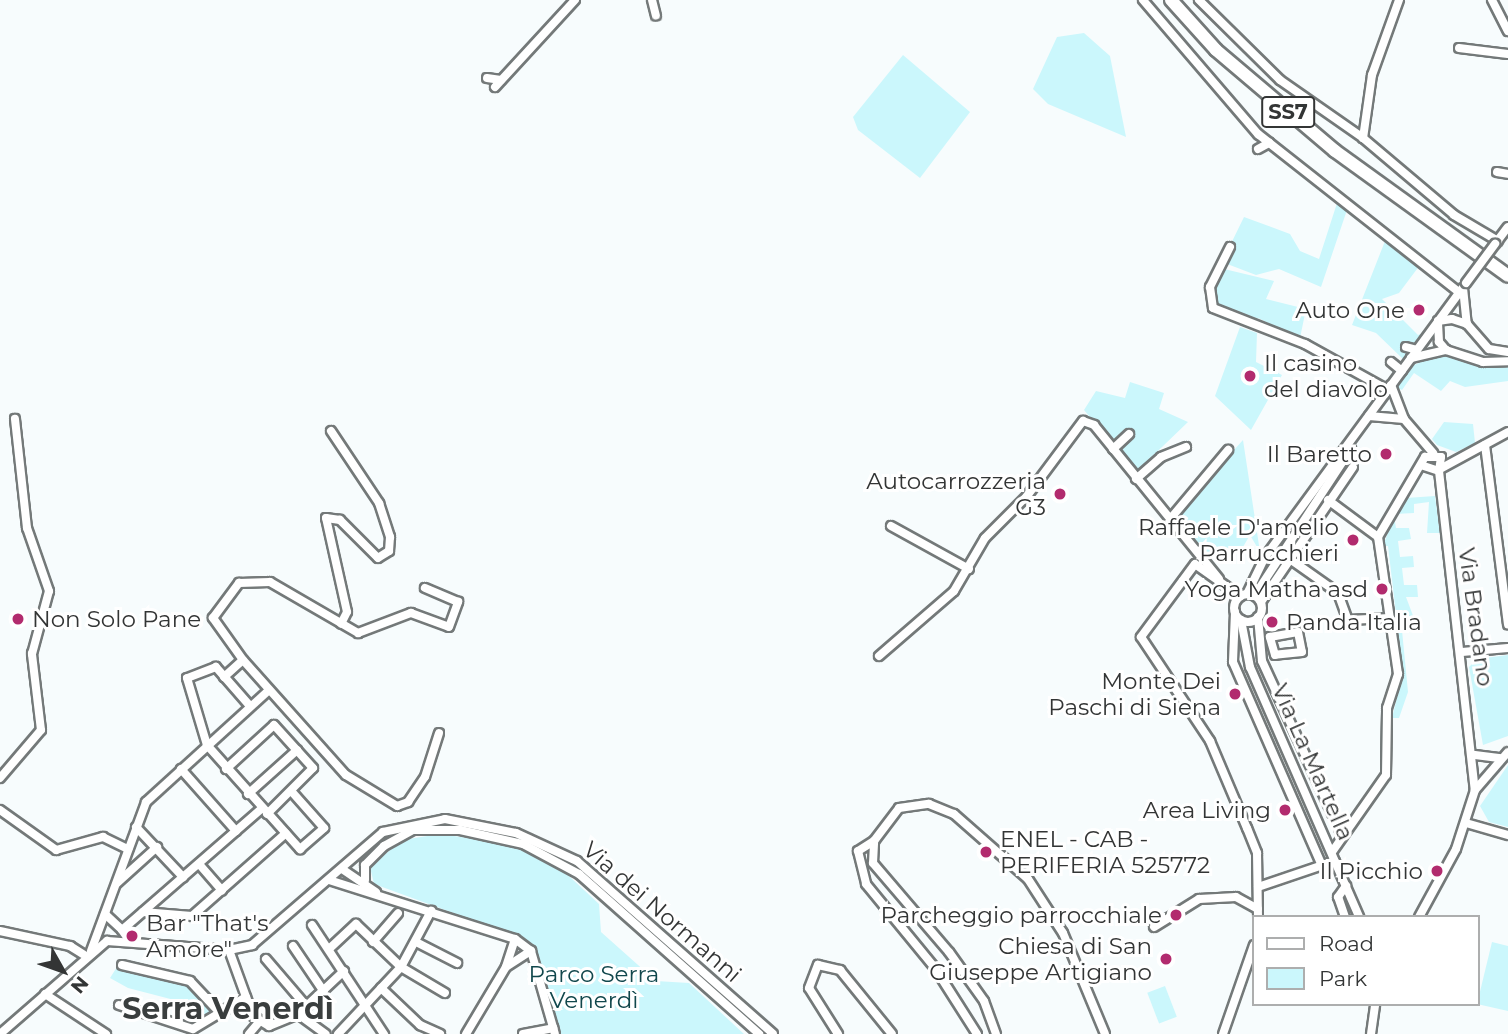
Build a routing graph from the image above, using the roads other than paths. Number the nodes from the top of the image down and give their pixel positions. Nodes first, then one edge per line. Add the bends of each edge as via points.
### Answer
1 (575, 0) edge
2 (652, 0) edge
3 (1143, 0) edge
4 (1171, 0) edge
5 (1199, 0) edge
6 (1399, 0) edge
7 (1492, 0) edge
8 (656, 16) dead end
9 (1506, 29) edge
10 (1459, 48) dead end
11 (1508, 54) edge
12 (488, 78) dead end
13 (1363, 138) junction
14 (1269, 143) junction
15 (1258, 149) dead end
16 (1497, 172) dead end
17 (1508, 174) edge
18 (1507, 229) edge
19 (1497, 242) junction
20 (1230, 247) dead end
21 (1508, 276) edge
22 (1463, 288) junction
23 (1438, 321) junction
24 (1467, 324) junction
25 (1406, 347) dead end
26 (1418, 350) junction
27 (1446, 350) junction
28 (1508, 352) edge
29 (1411, 358) junction
30 (1508, 361) edge
31 (1391, 362) dead end
32 (1402, 371) junction
33 (1390, 387) junction
34 (1369, 416) junction
35 (15, 419) dead end
36 (1404, 419) junction
37 (331, 431) dead end
38 (1508, 432) edge
39 (1129, 434) dead end
40 (1485, 445) junction
41 (1186, 447) dead end
42 (1113, 449) junction
43 (1228, 450) dead end
44 (1433, 465) junction
45 (1353, 467) dead end
46 (1136, 479) junction
47 (1328, 500) junction
48 (1171, 518) junction
49 (891, 527) dead end
50 (1378, 537) junction
51 (1287, 557) junction
52 (969, 569) junction
53 (1219, 579) junction
54 (425, 588) dead end
55 (1250, 597) junction
56 (1258, 617) junction
57 (1390, 618) junction
58 (1239, 623) junction
59 (341, 624) junction
60 (1508, 625) edge
61 (1231, 647) junction
62 (1244, 648) junction
63 (1508, 648) edge
64 (1462, 652) junction
65 (879, 656) dead end
66 (243, 660) junction
67 (224, 677) junction
68 (268, 690) junction
69 (250, 706) junction
70 (439, 733) dead end
71 (207, 745) junction
72 (296, 750) junction
73 (1475, 755) junction
74 (1504, 755) edge
75 (181, 769) junction
76 (226, 769) junction
77 (0, 778) edge
78 (1475, 790) junction
79 (293, 793) junction
80 (248, 794) junction
81 (0, 810) edge
82 (264, 812) junction
83 (1465, 824) junction
84 (136, 827) junction
85 (236, 831) junction
86 (286, 833) junction
87 (1341, 833) junction
88 (1508, 835) edge
89 (874, 841) junction
90 (156, 847) junction
91 (128, 849) junction
92 (1334, 857) junction
93 (199, 864) junction
94 (1258, 864) junction
95 (1322, 866) junction
96 (342, 869) junction
97 (183, 877) junction
98 (329, 880) junction
99 (365, 880) junction
100 (1276, 882) junction
101 (115, 885) junction
102 (1346, 886) junction
103 (1258, 887) junction
104 (222, 890) junction
105 (376, 892) junction
106 (431, 911) junction
107 (143, 912) junction
108 (398, 913) dead end
109 (1258, 913) edge
110 (105, 914) junction
111 (1344, 915) edge
112 (1358, 915) edge
113 (1420, 915) edge
114 (312, 925) dead end
115 (1153, 927) dead end
116 (122, 930) junction
117 (0, 931) edge
118 (516, 939) junction
119 (129, 940) junction
120 (373, 942) junction
121 (418, 943) junction
122 (293, 946) dead end
123 (329, 949) junction
124 (229, 950) junction
125 (531, 951) junction
126 (1252, 953) edge
127 (88, 954) junction
128 (266, 959) dead end
129 (457, 963) dead end
130 (122, 965) dead end
131 (401, 967) junction
132 (506, 967) junction
133 (344, 971) junction
134 (382, 988) junction
135 (324, 992) junction
136 (446, 993) dead end
137 (45, 994) junction
138 (246, 997) junction
139 (119, 1005) dead end
140 (365, 1006) junction
141 (1375, 1006) edge
142 (1381, 1006) edge
143 (307, 1007) junction
144 (220, 1013) junction
145 (298, 1014) junction
146 (1373, 1019) junction
147 (259, 1022) junction
148 (554, 1031) edge
149 (0, 1034) edge
150 (106, 1034) edge
151 (249, 1034) edge
152 (326, 1034) edge
153 (338, 1034) edge
154 (384, 1034) edge
155 (440, 1034) edge
156 (466, 1034) edge
157 (523, 1034) edge
158 (759, 1034) edge
159 (773, 1034) edge
160 (838, 1034) edge
161 (892, 1034) edge
162 (976, 1034) edge
163 (996, 1034) edge
164 (1105, 1034) edge
165 (1223, 1034) edge
166 (1371, 1034) edge

1 - 12 street via 498,84
2 - 8 street
3 - 14 street via 1252,130
4 - 21 highway, SS7 via 1216,50 1335,151
5 - 13 street via 1280,80
6 - 13 street via 1372,75
7 - 9 street
10 - 11 street
13 - 19 street via 1454,215
14 - 15 street
14 - 22 street via 1379,233
16 - 17 street
18 - 19 street
19 - 22 street, bridge
20 - 33 street via 1210,288 1213,308 1306,344
22 - 23 street
22 - 24 street
23 - 24 street
23 - 26 street
23 - 27 street via 1439,342
24 - 28 street via 1489,349
25 - 26 street
26 - 29 street
27 - 29 street
27 - 30 street via 1483,362
29 - 32 street
31 - 32 street
32 - 33 street
33 - 34 street
33 - 36 street
34 - 36 street
34 - 55 street via 1265,558
35 - 77 street via 27,528 49,591 32,654 41,730
36 - 44 street, Via Bradano via 1425,442
37 - 59 street via 379,503 390,537 389,551 378,558 340,520 326,518 347,612
38 - 40 street
39 - 42 street
40 - 44 street via 1461,459
40 - 60 street
41 - 46 street via 1161,457
42 - 46 street
42 - 52 street via 1083,421 985,538
43 - 48 street
44 - 50 street via 1414,481
44 - 64 street, Via Bradano
45 - 47 street
46 - 48 street
47 - 50 street
47 - 51 street
48 - 53 street via 1209,558
49 - 52 street
50 - 57 street
51 - 55 street
51 - 57 street via 1338,593 1348,620
52 - 65 street via 954,591
53 - 55 street
53 - 94 street via 1200,564 1190,566 1141,637 1210,741
54 - 59 street via 457,602 449,627 416,612 358,633
55 - 56 street
55 - 58 street via 1234,612
56 - 58 street
56 - 87 street via 1262,662
57 - 87 street via 1398,674 1387,708 1387,775
58 - 61 street
58 - 62 street, Via La Martella
59 - 66 street via 263,580 239,583 214,622
61 - 62 street
61 - 95 street
62 - 92 street, Via La Martella
63 - 64 street
64 - 73 street, Via Bradano
66 - 67 street
66 - 68 street
67 - 69 street
67 - 71 street via 216,667 187,678
68 - 69 street
68 - 70 street via 346,775 397,806 408,802 425,778
69 - 71 street
71 - 75 street
71 - 76 street
72 - 76 street via 274,726
72 - 79 street via 313,768
72 - 80 street
73 - 74 street
73 - 78 street, Via Bradano
74 - 78 street
75 - 84 street via 149,799
75 - 85 street
76 - 80 street
78 - 83 street
79 - 82 street
79 - 86 street via 324,828 300,849
80 - 82 street
81 - 91 street via 61,851 103,837
82 - 85 street
82 - 86 street
83 - 88 street
83 - 113 street
84 - 90 street
84 - 91 street
85 - 93 street
86 - 104 street
87 - 92 street
89 - 162 street via 858,851 866,884 935,968
89 - 163 street via 873,863 949,952 984,1001
89 - 164 street via 899,808 913,804 942,807 963,820 1044,900
90 - 97 street
90 - 101 street
91 - 101 street
92 - 95 street
92 - 102 street, Via La Martella
93 - 97 street
93 - 104 street
94 - 100 street
94 - 103 street
95 - 100 street
96 - 98 street, Via dei Normanni
96 - 99 street
96 - 159 street, Via dei Normanni via 383,832 415,821 468,821 536,839 578,861
97 - 107 street
98 - 105 street
98 - 124 street, Via dei Normanni via 262,939
99 - 105 street
99 - 158 street, Via dei Normanni via 365,865 374,855 413,830 460,830 523,844 579,874
100 - 103 street
101 - 110 street
102 - 111 street via 1338,897
102 - 112 street, Via La Martella
103 - 109 street
104 - 107 street via 192,916
105 - 106 street
106 - 118 street
106 - 121 street
107 - 116 street
108 - 120 street
109 - 115 street via 1236,897 1199,899
110 - 116 street
110 - 127 street
114 - 123 street
116 - 119 street
117 - 127 street
118 - 125 street
118 - 132 street
119 - 124 street
119 - 127 street via 107,941
120 - 123 street via 356,924
120 - 131 street
121 - 129 street
121 - 131 street
122 - 135 street
123 - 133 street
124 - 138 street
125 - 132 street
125 - 148 street
126 - 165 street
127 - 137 street
128 - 143 street
130 - 144 street via 190,981
131 - 134 street
131 - 136 street
132 - 156 street
133 - 135 street
133 - 140 street
134 - 140 street
134 - 155 street
135 - 143 street
137 - 149 street
137 - 150 street
138 - 144 street
138 - 147 street
139 - 144 street via 193,1029
140 - 153 street
140 - 154 street
141 - 146 street
142 - 146 street
143 - 145 street
145 - 147 street via 269,1026
145 - 152 street
146 - 166 street
147 - 151 street
148 - 157 street
160 - 161 street via 809,988 818,965 840,970

